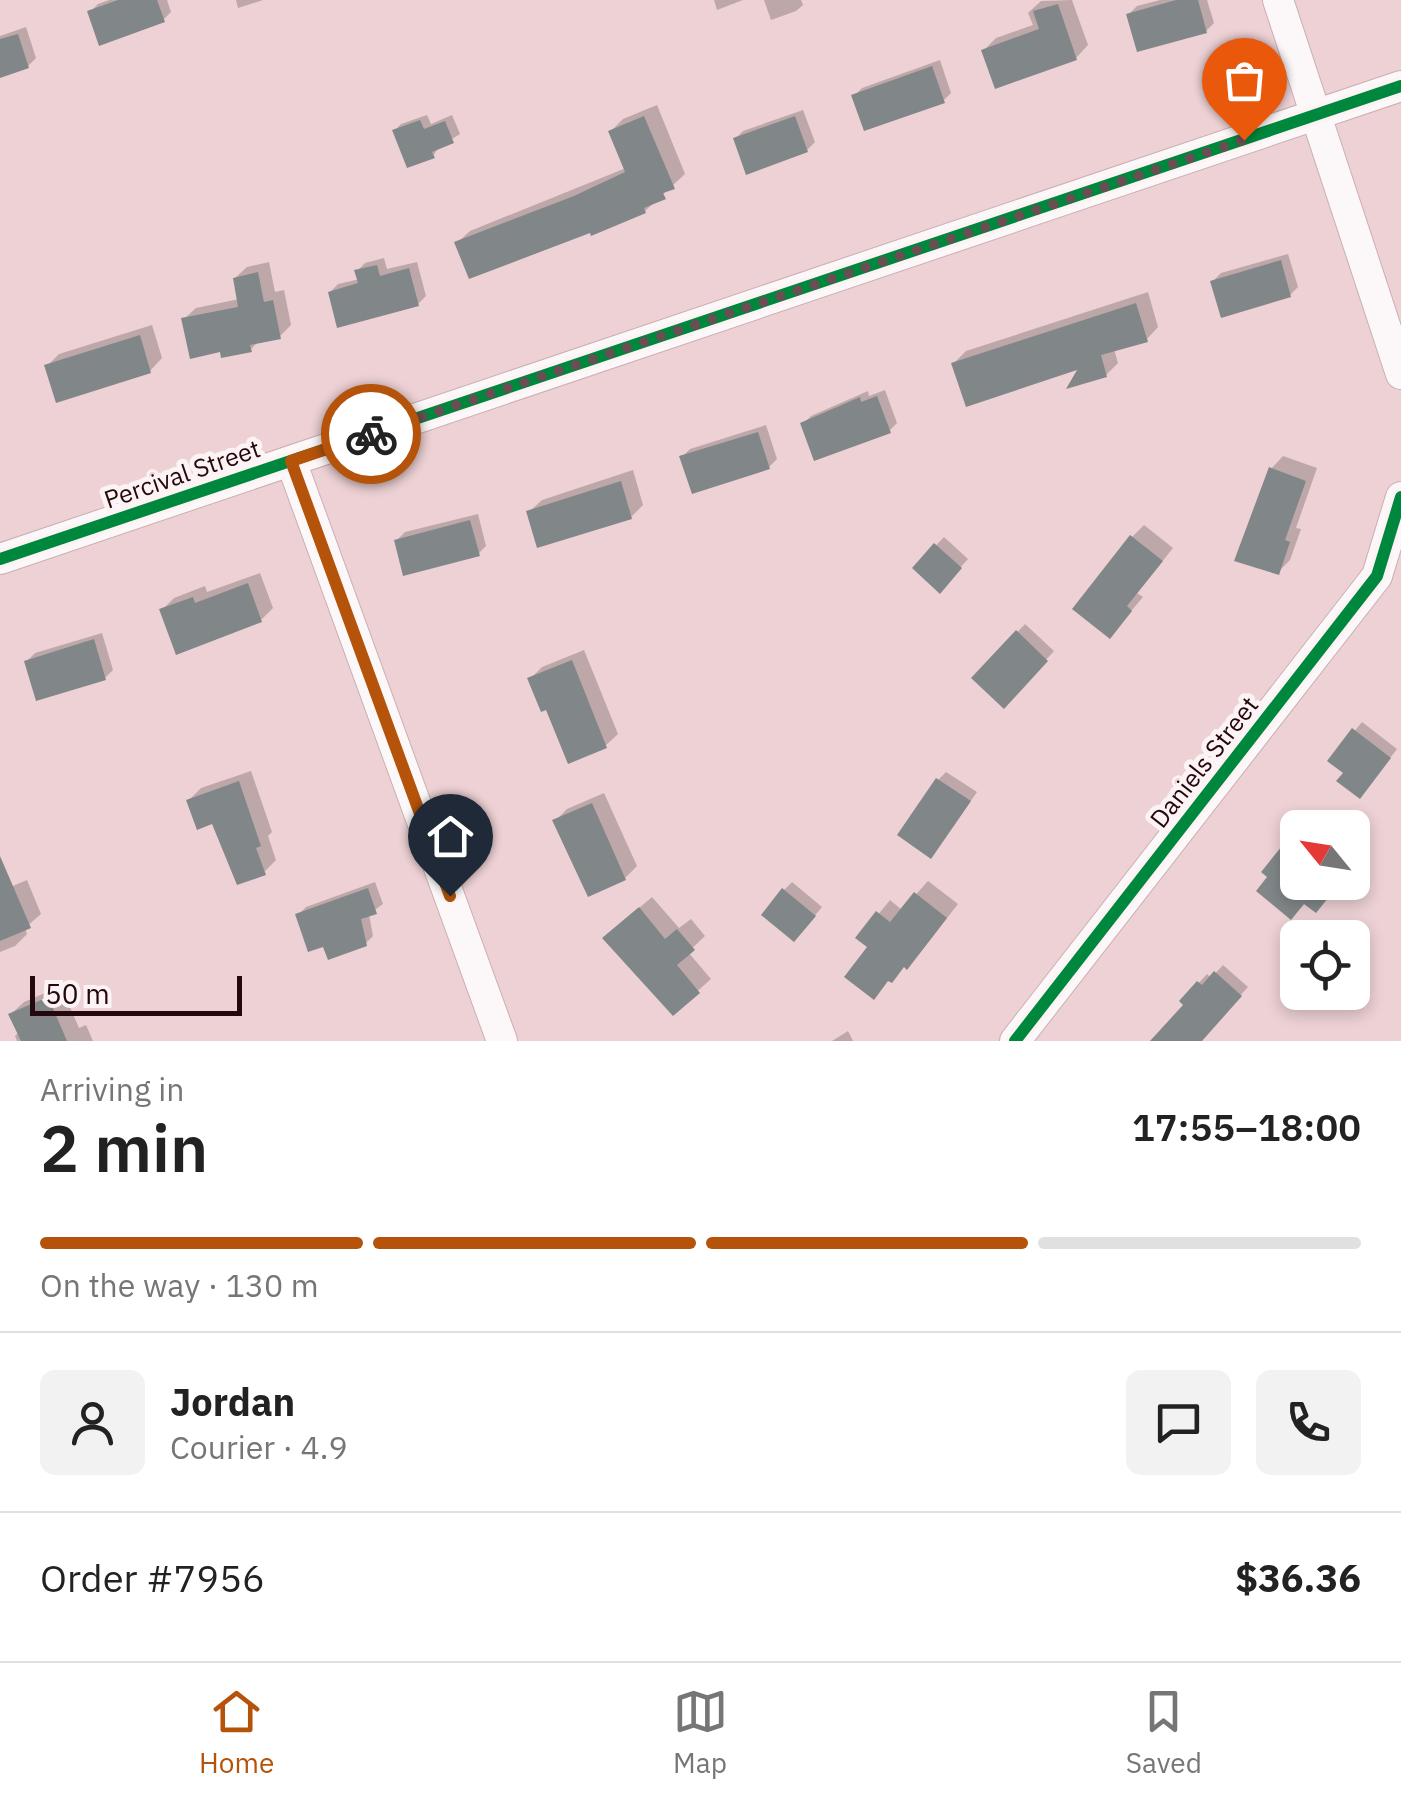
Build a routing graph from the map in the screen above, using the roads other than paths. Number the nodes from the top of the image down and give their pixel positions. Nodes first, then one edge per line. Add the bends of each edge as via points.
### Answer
1 (1278, 0) edge
2 (1401, 86) edge
3 (1317, 116) junction
4 (1401, 374) edge
5 (291, 461) junction
6 (1401, 497) edge
7 (0, 559) edge
8 (502, 1041) edge
9 (1014, 1041) edge

1 - 3 street
2 - 3 street, Percival Street
3 - 4 street
3 - 5 street, Percival Street
5 - 7 street, Percival Street
5 - 8 street
6 - 9 street, Daniels Street via 1377,576

